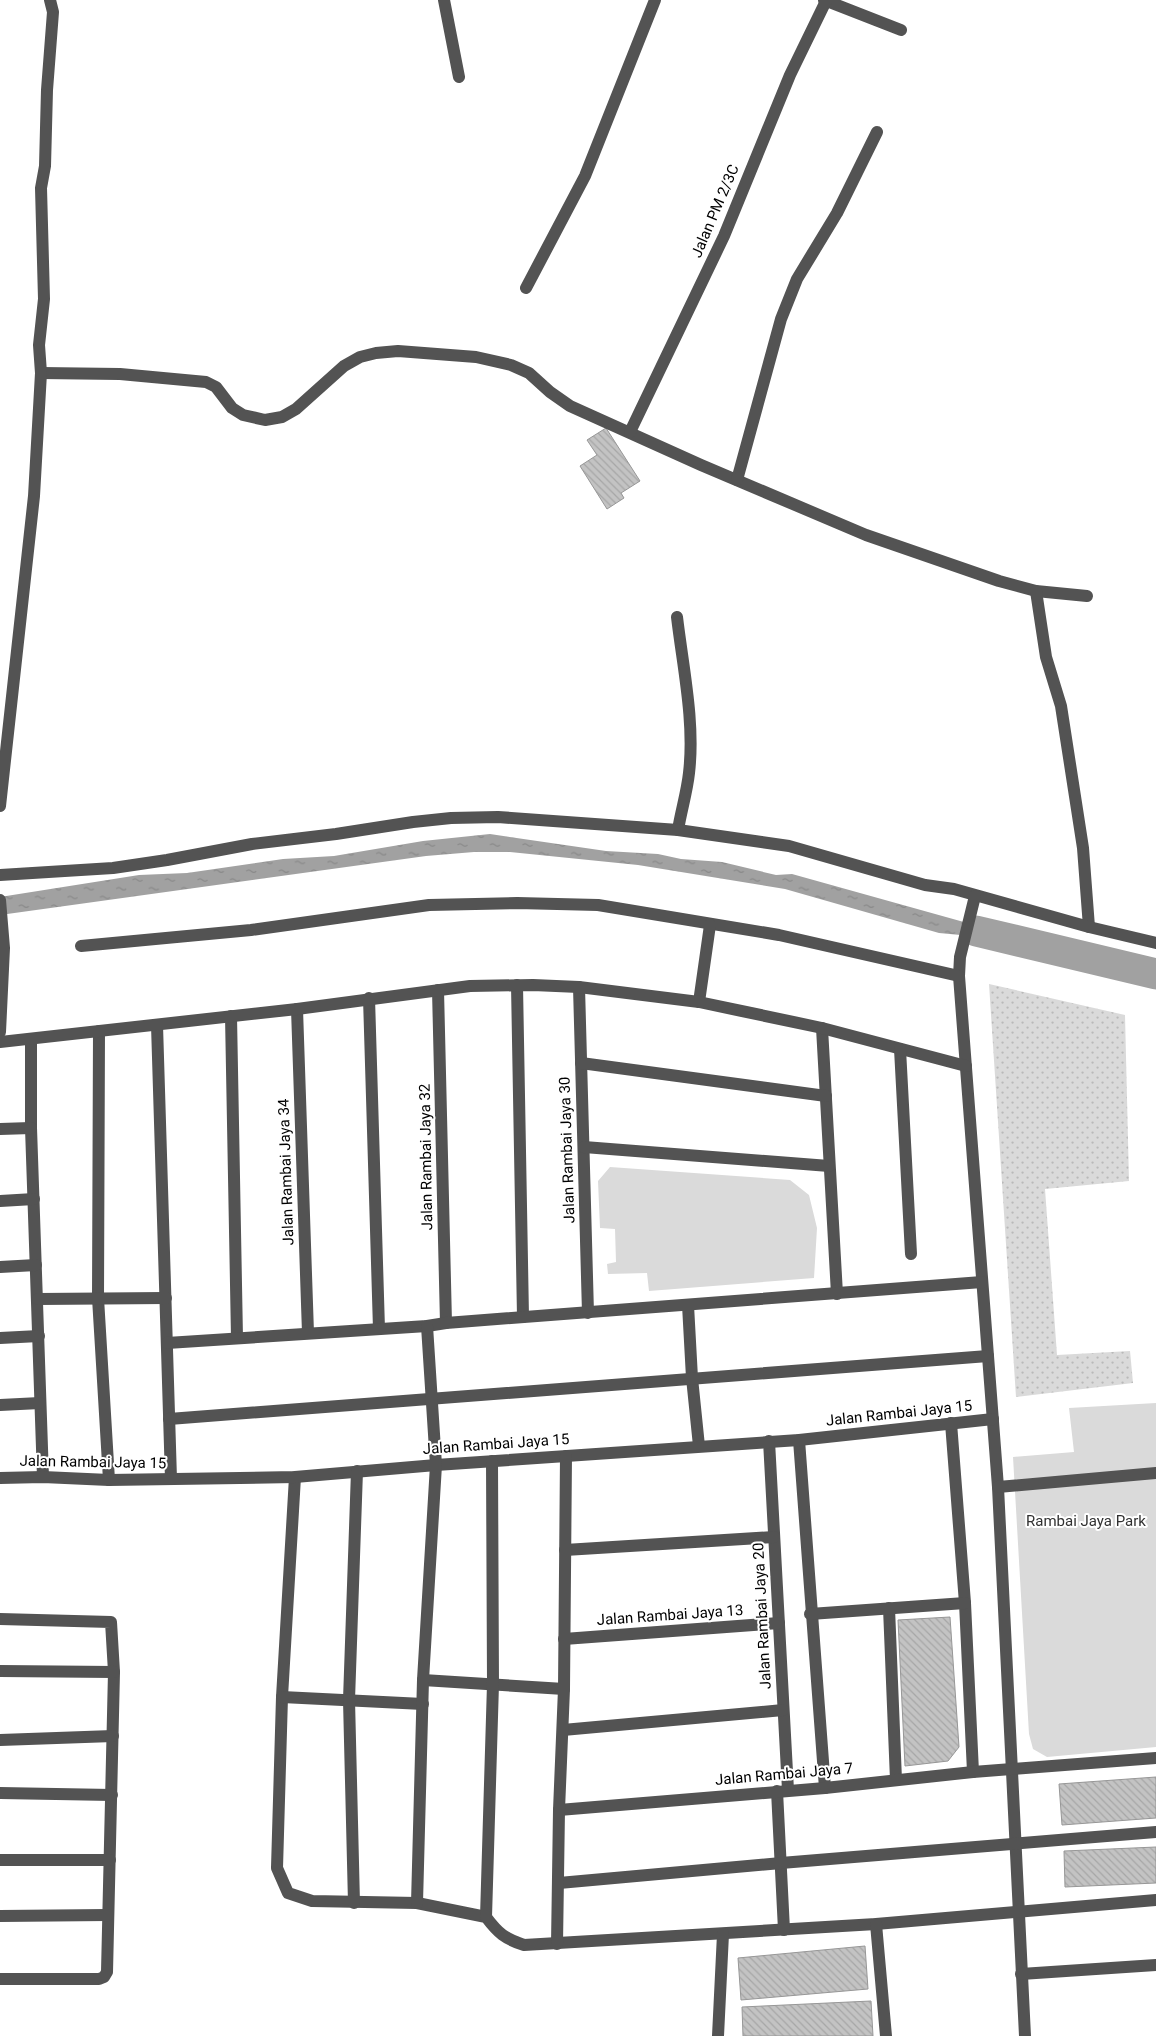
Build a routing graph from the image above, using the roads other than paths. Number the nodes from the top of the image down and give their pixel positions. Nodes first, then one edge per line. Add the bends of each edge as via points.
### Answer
1 (50, 0) edge
2 (444, 0) edge
3 (654, 0) edge
4 (825, 1) edge
5 (901, 30) dead end
6 (459, 77) dead end
7 (877, 132) dead end
8 (526, 288) dead end
9 (41, 373) junction
10 (630, 432) junction
11 (737, 480) junction
12 (1036, 591) junction
13 (1087, 596) dead end
14 (677, 617) dead end
15 (0, 806) edge
16 (678, 830) junction
17 (0, 875) edge
18 (975, 896) junction
19 (0, 900) edge
20 (710, 925) junction
21 (1089, 927) junction
22 (1156, 943) edge
23 (2, 945) edge
24 (82, 946) dead end
25 (959, 976) junction
26 (517, 985) junction
27 (579, 987) junction
28 (438, 990) junction
29 (369, 998) junction
30 (698, 1002) junction
31 (297, 1009) junction
32 (231, 1016) junction
33 (157, 1025) junction
34 (822, 1028) junction
35 (99, 1031) junction
36 (0, 1032) edge
37 (31, 1039) junction
38 (0, 1042) edge
39 (900, 1049) junction
40 (581, 1062) junction
41 (966, 1066) junction
42 (826, 1096) junction
43 (31, 1128) junction
44 (0, 1129) edge
45 (584, 1147) junction
46 (829, 1166) junction
47 (34, 1199) junction
48 (0, 1201) edge
49 (911, 1254) dead end
50 (36, 1265) junction
51 (0, 1267) edge
52 (982, 1282) junction
53 (837, 1294) junction
54 (98, 1298) junction
55 (166, 1298) junction
56 (38, 1300) junction
57 (688, 1305) junction
58 (588, 1313) junction
59 (523, 1317) junction
60 (446, 1323) junction
61 (427, 1326) junction
62 (379, 1329) junction
63 (308, 1333) junction
64 (39, 1336) junction
65 (0, 1338) edge
66 (236, 1338) junction
67 (167, 1343) junction
68 (988, 1356) junction
69 (692, 1378) junction
70 (433, 1398) junction
71 (40, 1403) junction
72 (0, 1405) edge
73 (993, 1419) junction
74 (169, 1420) junction
75 (952, 1423) junction
76 (799, 1440) junction
77 (769, 1441) junction
78 (700, 1446) junction
79 (566, 1456) junction
80 (492, 1461) junction
81 (436, 1465) junction
82 (357, 1471) junction
83 (1156, 1473) edge
84 (43, 1477) junction
85 (295, 1477) junction
86 (0, 1478) edge
87 (171, 1479) junction
88 (109, 1480) junction
89 (998, 1487) junction
90 (774, 1537) junction
91 (565, 1550) junction
92 (965, 1603) junction
93 (889, 1608) junction
94 (810, 1614) junction
95 (0, 1619) edge
96 (779, 1623) junction
97 (564, 1639) junction
98 (0, 1672) edge
99 (114, 1672) junction
100 (423, 1680) junction
101 (494, 1684) junction
102 (564, 1689) junction
103 (282, 1696) junction
104 (349, 1700) junction
105 (423, 1704) junction
106 (783, 1710) junction
107 (563, 1730) junction
108 (113, 1736) junction
109 (0, 1740) edge
110 (1156, 1758) edge
111 (1011, 1769) junction
112 (973, 1772) junction
113 (896, 1780) junction
114 (825, 1788) junction
115 (782, 1791) junction
116 (0, 1793) edge
117 (112, 1795) junction
118 (559, 1810) junction
119 (1156, 1832) edge
120 (1016, 1843) junction
121 (0, 1860) edge
122 (110, 1860) junction
123 (781, 1863) junction
124 (559, 1883) junction
125 (1156, 1900) edge
126 (354, 1903) junction
127 (417, 1903) junction
128 (1018, 1912) junction
129 (108, 1915) junction
130 (0, 1916) edge
131 (486, 1917) junction
132 (876, 1924) junction
133 (784, 1930) junction
134 (722, 1934) junction
135 (557, 1944) junction
136 (1156, 1965) edge
137 (1021, 1974) junction
138 (0, 1979) edge
139 (718, 2036) edge
140 (886, 2036) edge
141 (1025, 2036) edge

1 - 9 street via 53,12 41,188 44,299 39,345
2 - 6 street
3 - 8 street via 585,176
4 - 5 street
4 - 10 street, Jalan PM 2/3C via 790,75 724,236
7 - 11 street via 837,214 797,279 781,319
9 - 10 street via 120,374 206,382 216,387 232,408 243,415 265,420 282,417 296,408 344,366 360,357 398,351 476,357 530,373 570,406
9 - 15 street via 29,551
10 - 11 street
11 - 12 street via 883,541
12 - 13 street
12 - 21 street via 1046,657 1061,706 1083,848
14 - 16 street via 690,740 689,773
16 - 17 street via 498,817 451,818 252,844 113,868
16 - 18 street via 789,846
18 - 21 street
18 - 25 street via 960,957
19 - 23 street
20 - 24 street via 598,905 429,905 251,930
20 - 25 street via 779,935
20 - 30 street
21 - 22 street
23 - 36 street
25 - 41 street
26 - 27 street
26 - 28 street
26 - 59 street
27 - 30 street
27 - 40 street, Jalan Rambai Jaya 30
28 - 29 street
28 - 60 street, Jalan Rambai Jaya 32
29 - 31 street
29 - 62 street
30 - 34 street
31 - 32 street
31 - 63 street, Jalan Rambai Jaya 34
32 - 33 street
32 - 66 street
33 - 35 street
33 - 55 street
34 - 39 street
34 - 42 street
35 - 37 street
35 - 54 street
37 - 38 street
37 - 43 street
39 - 41 street
39 - 49 street
40 - 42 street
40 - 45 street, Jalan Rambai Jaya 30
41 - 52 street
42 - 46 street
43 - 44 street
43 - 47 street
45 - 46 street
45 - 58 street, Jalan Rambai Jaya 30
46 - 53 street
47 - 48 street
47 - 50 street
50 - 51 street
50 - 56 street
52 - 53 street
52 - 68 street
53 - 57 street
54 - 55 street
54 - 56 street
54 - 88 street
55 - 67 street
56 - 64 street
57 - 58 street
57 - 69 street
58 - 59 street
59 - 60 street
60 - 61 street
61 - 62 street
61 - 70 street
62 - 63 street
63 - 66 street
64 - 65 street
64 - 71 street
66 - 67 street
67 - 74 street
68 - 69 street
68 - 73 street
69 - 70 street
69 - 78 street
70 - 74 street
70 - 81 street
71 - 72 street
71 - 84 street
73 - 75 street, Jalan Rambai Jaya 15
73 - 89 street
74 - 87 street
75 - 76 street, Jalan Rambai Jaya 15
75 - 92 street
76 - 77 street, Jalan Rambai Jaya 15
76 - 94 street
77 - 78 street, Jalan Rambai Jaya 15
77 - 90 street, Jalan Rambai Jaya 20
78 - 79 street, Jalan Rambai Jaya 15
79 - 80 street, Jalan Rambai Jaya 15
79 - 91 street
80 - 81 street, Jalan Rambai Jaya 15
80 - 101 street
81 - 82 street, Jalan Rambai Jaya 15
81 - 100 street
82 - 85 street, Jalan Rambai Jaya 15
82 - 104 street
83 - 89 street
84 - 86 street, Jalan Rambai Jaya 15
84 - 88 street, Jalan Rambai Jaya 15
85 - 87 street, Jalan Rambai Jaya 15
85 - 103 street
87 - 88 street, Jalan Rambai Jaya 15
89 - 111 street
90 - 91 street
90 - 96 street, Jalan Rambai Jaya 20
91 - 97 street
92 - 93 street
92 - 112 street
93 - 94 street
93 - 113 street
94 - 114 street
95 - 99 street via 110,1622
96 - 97 street, Jalan Rambai Jaya 13
96 - 106 street, Jalan Rambai Jaya 20
97 - 102 street
98 - 99 street
99 - 108 street
100 - 101 street
100 - 105 street
101 - 102 street
101 - 131 street
102 - 107 street
103 - 104 street
103 - 126 street via 277,1868 288,1893 312,1901
104 - 105 street
104 - 126 street
105 - 127 street
106 - 107 street
106 - 115 street, Jalan Rambai Jaya 20
107 - 118 street
108 - 109 street
108 - 117 street
110 - 111 street, Jalan Rambai Jaya 7
111 - 112 street, Jalan Rambai Jaya 7
111 - 120 street
112 - 113 street, Jalan Rambai Jaya 7
113 - 114 street, Jalan Rambai Jaya 7
114 - 115 street, Jalan Rambai Jaya 7
115 - 118 street, Jalan Rambai Jaya 7
115 - 123 street, Jalan Rambai Jaya 20
116 - 117 street
117 - 122 street
118 - 124 street
119 - 120 street
120 - 123 street
120 - 128 street
121 - 122 street
122 - 129 street
123 - 124 street
123 - 133 street, Jalan Rambai Jaya 20
124 - 135 street
125 - 128 street
126 - 127 street
127 - 131 street
128 - 132 street
128 - 137 street
129 - 130 street
129 - 138 street via 107,1972 104,1977
131 - 135 street via 508,1940 524,1945
132 - 133 street
132 - 140 street
133 - 134 street
134 - 135 street
134 - 139 street
136 - 137 street
137 - 141 street

